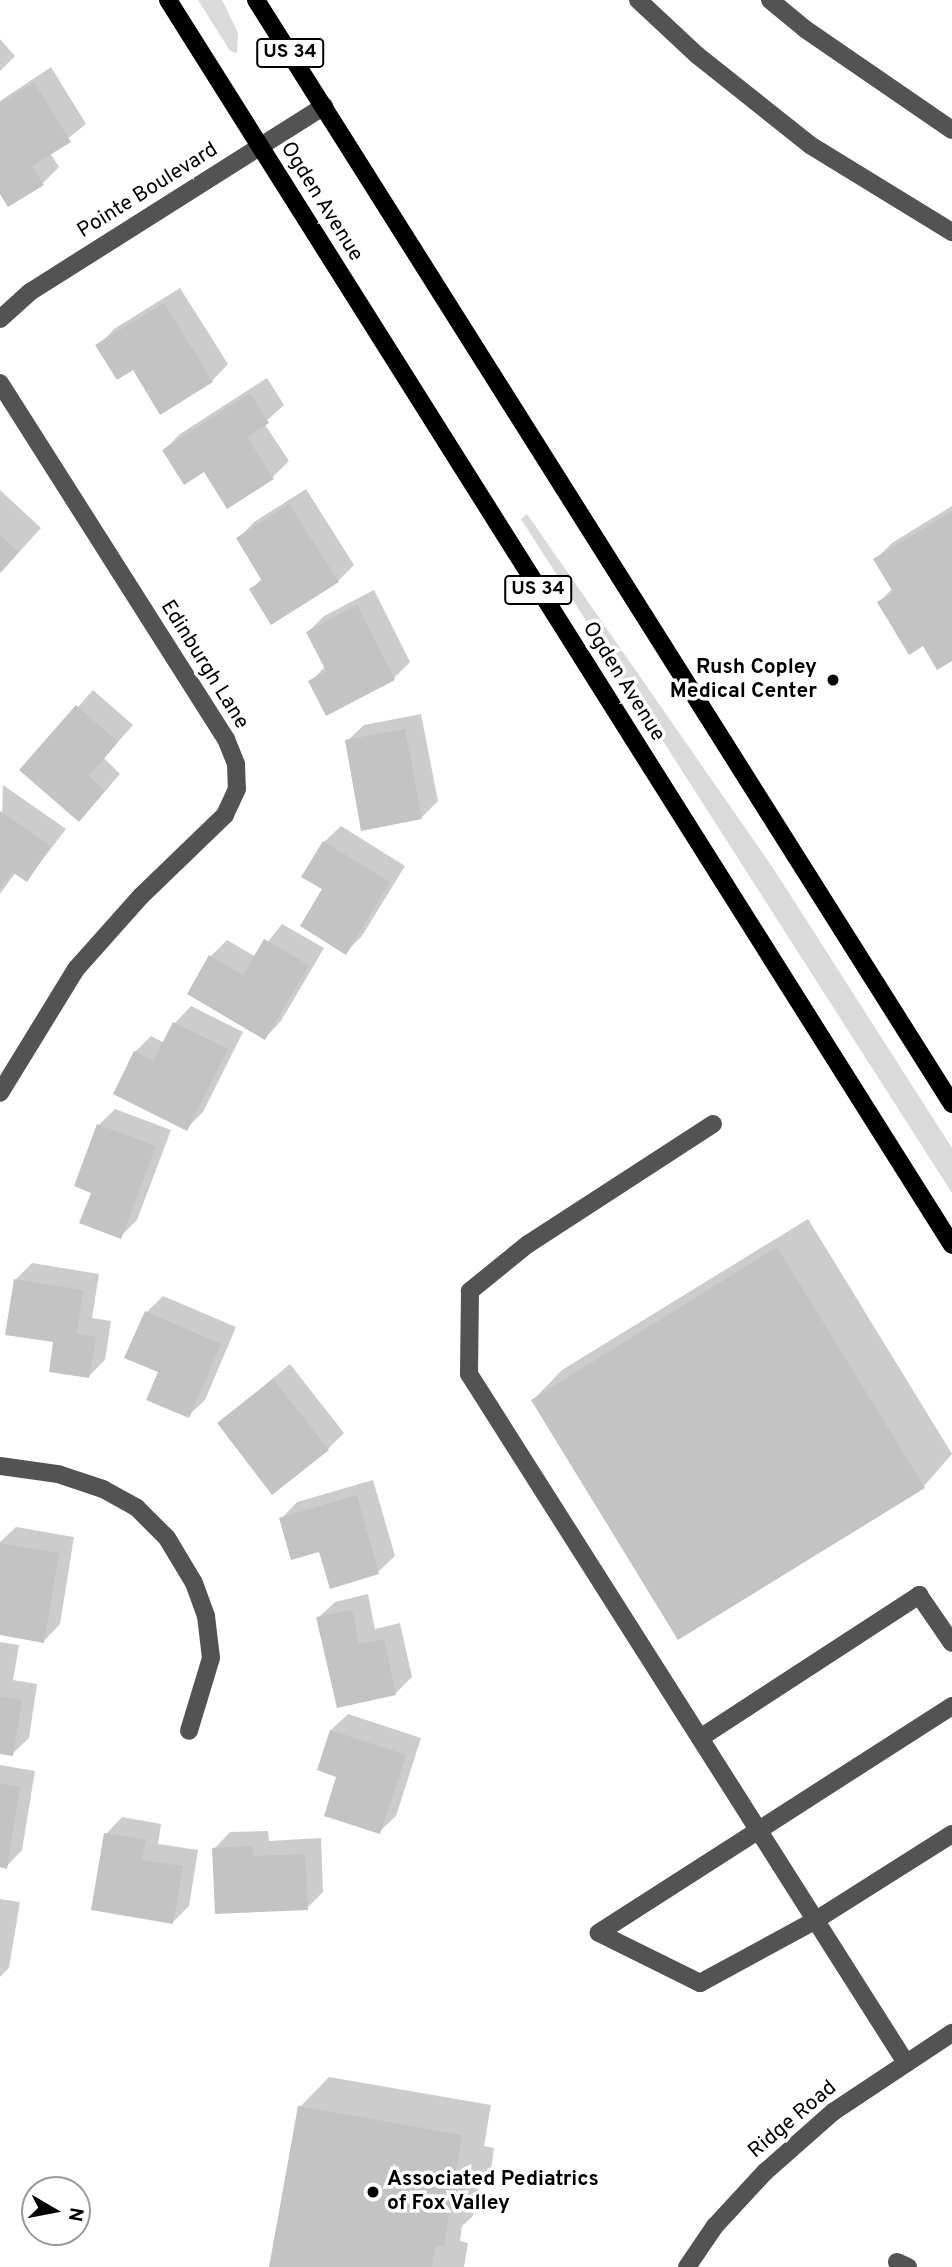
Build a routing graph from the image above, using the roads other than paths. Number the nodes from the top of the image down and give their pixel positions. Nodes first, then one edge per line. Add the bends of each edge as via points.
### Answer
1 (168, 0) edge
2 (256, 0) edge
3 (638, 0) edge
4 (771, 0) edge
5 (324, 106) junction
6 (952, 130) edge
7 (259, 146) junction
8 (950, 226) edge
9 (0, 319) edge
10 (0, 383) edge
11 (0, 1093) edge
12 (952, 1104) edge
13 (713, 1124) dead end
14 (952, 1245) edge
15 (0, 1466) edge
16 (952, 1643) edge
17 (952, 1706) edge
18 (189, 1731) dead end
19 (700, 1738) junction
20 (759, 1831) junction
21 (952, 1834) edge
22 (816, 1920) junction
23 (952, 2033) edge
24 (906, 2063) junction
25 (687, 2267) edge

1 - 7 main road, Ogden Avenue / US 34
2 - 5 main road, US 34
3 - 8 street via 697,55 810,145
4 - 6 street via 805,29
5 - 7 street, Pointe Boulevard
5 - 12 main road, US 34
7 - 9 street, Pointe Boulevard via 30,292
7 - 14 main road, Ogden Avenue / US 34
10 - 11 street, Edinburgh Lane via 226,739 237,782 225,815 141,896 76,970
13 - 19 street via 528,1244 470,1292 469,1374
15 - 18 street via 58,1474 103,1489 136,1508 167,1538 194,1583 206,1616 211,1658
16 - 19 street via 919,1595
17 - 20 street
19 - 20 street
20 - 22 street
20 - 22 street via 599,1933 700,1983
21 - 22 street
22 - 24 street
23 - 24 street, Ridge Road
24 - 25 street, Ridge Road via 832,2112 765,2172 715,2226

